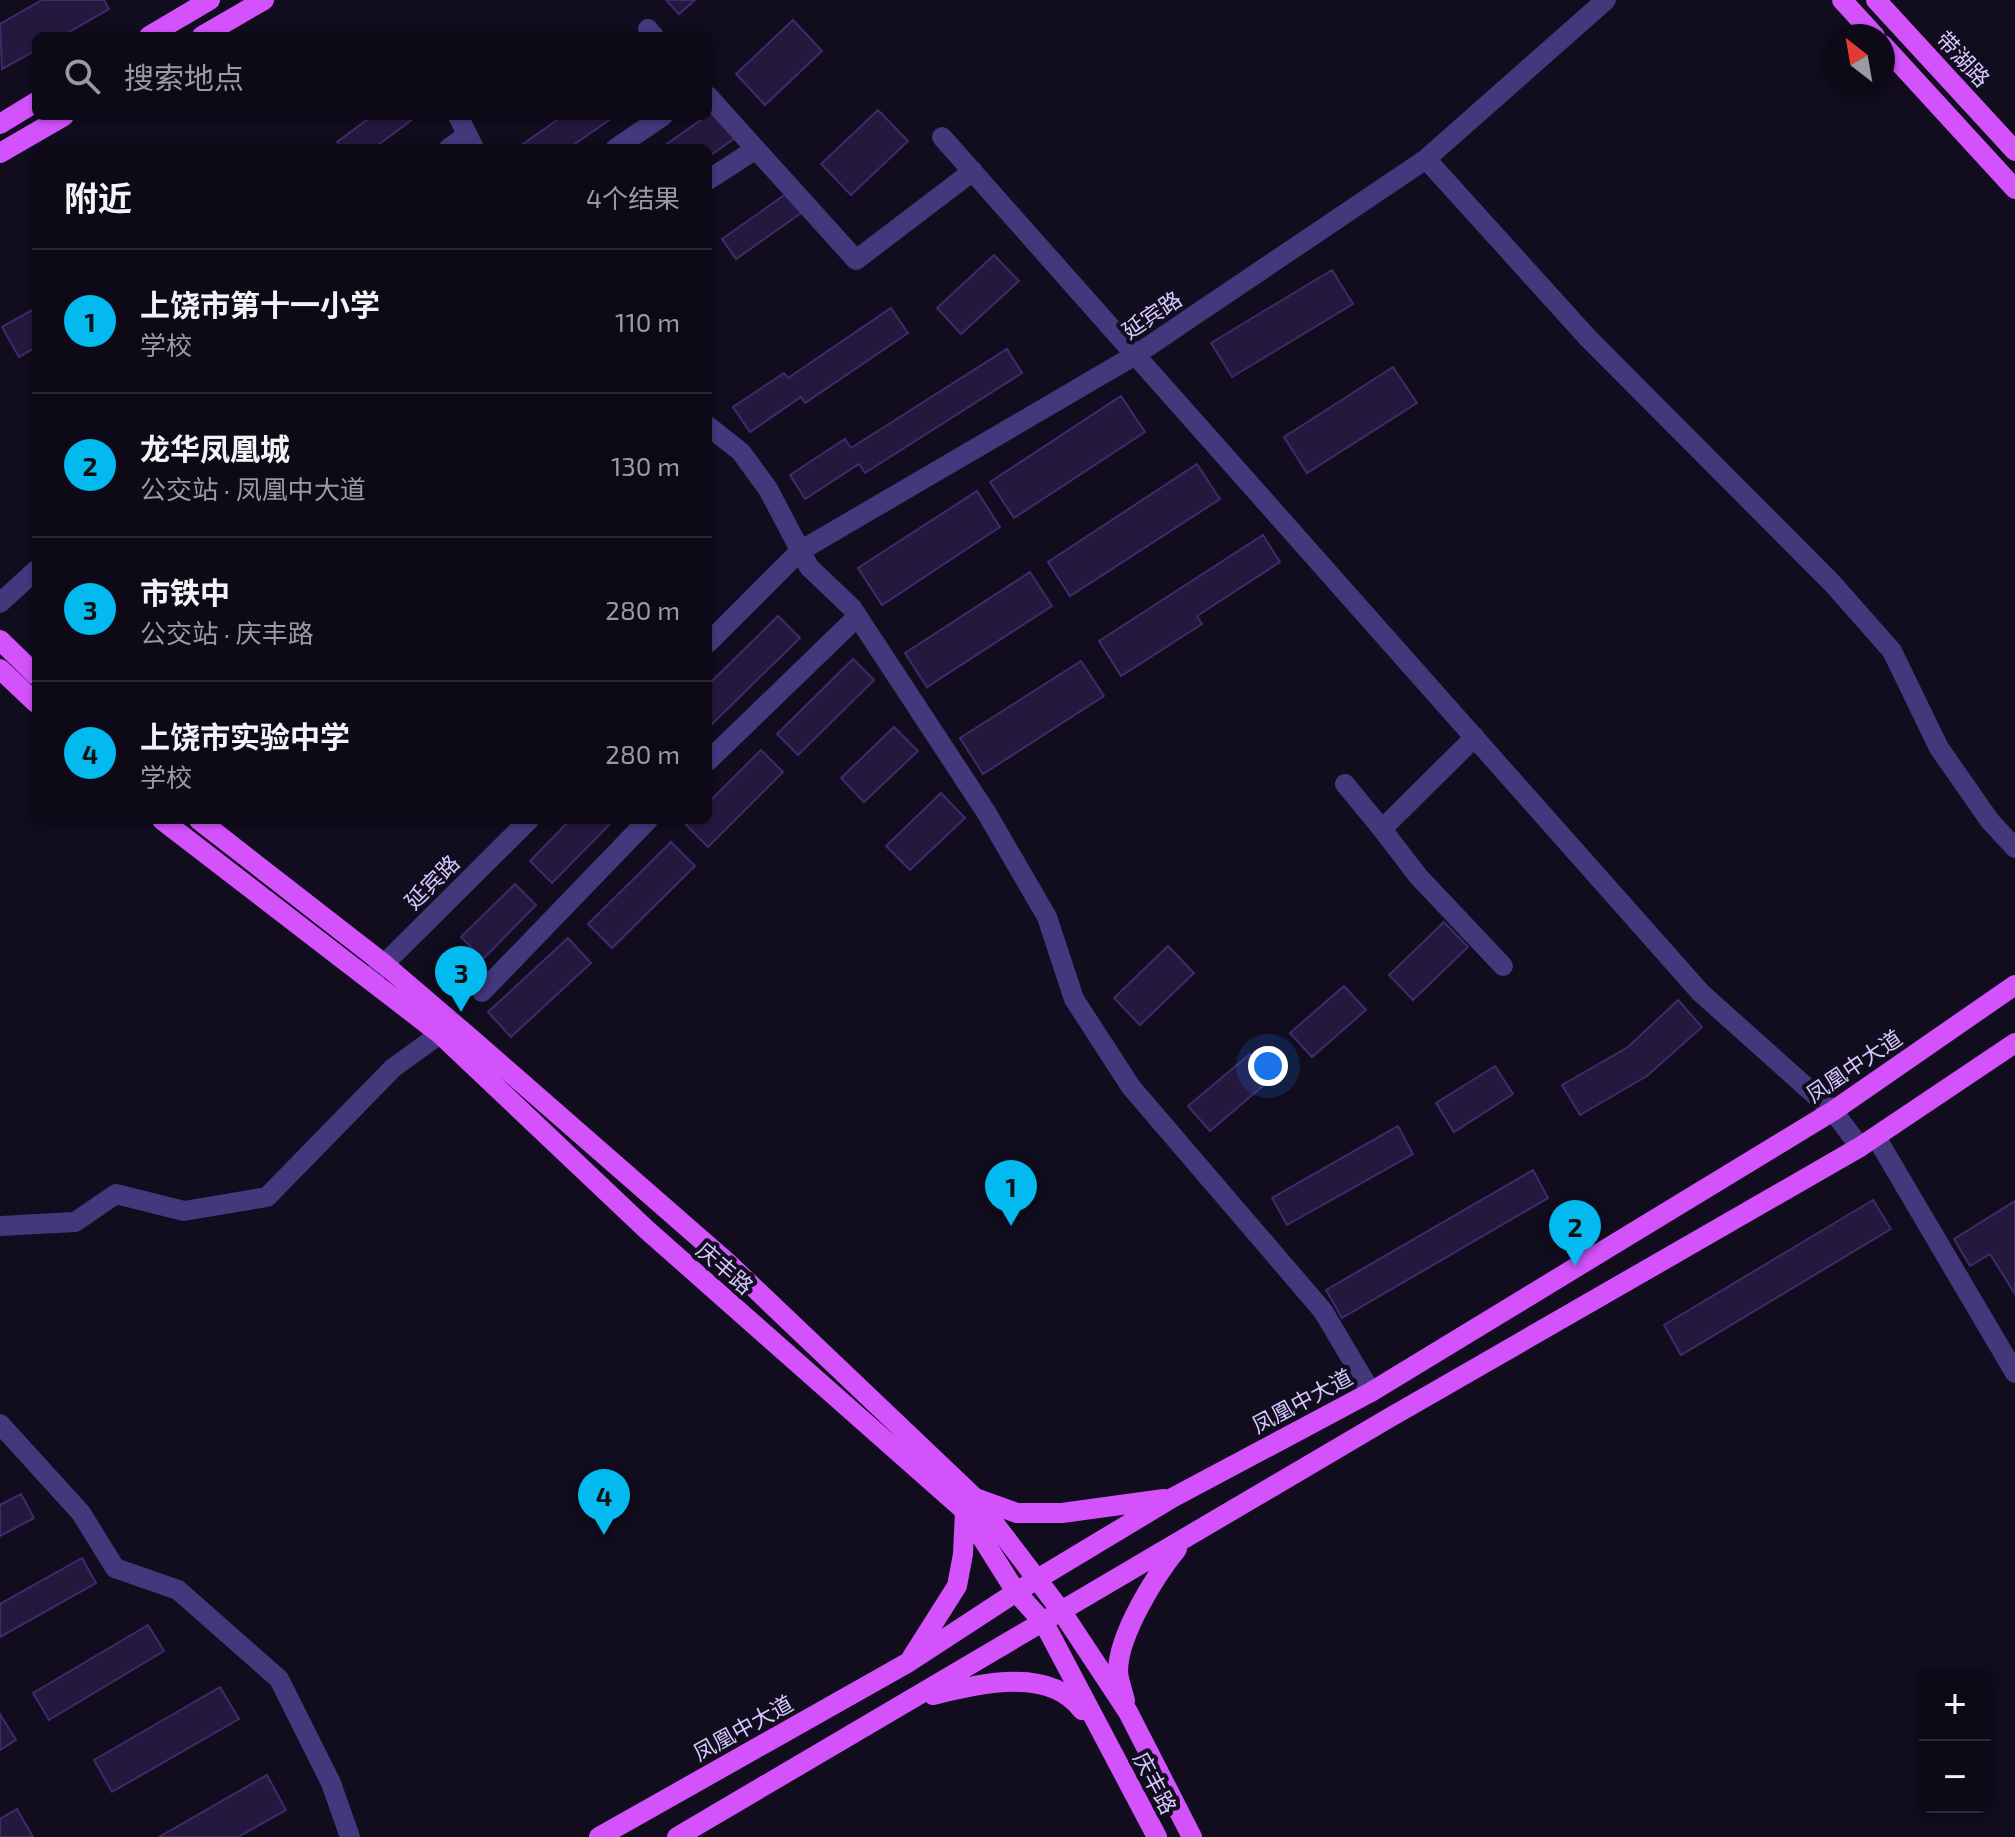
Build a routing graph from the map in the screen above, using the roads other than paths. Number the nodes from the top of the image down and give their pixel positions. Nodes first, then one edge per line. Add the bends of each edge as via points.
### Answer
1 (210, 0) edge
2 (264, 0) edge
3 (1606, 0) edge
4 (1842, 0) edge
5 (1876, 0) edge
6 (1864, 24) edge
7 (156, 32) edge
8 (209, 32) edge
9 (1895, 58) edge
10 (712, 100) edge
11 (32, 104) edge
12 (57, 120) edge
13 (460, 120) edge
14 (657, 120) edge
15 (0, 124) edge
16 (942, 137) dead end
17 (471, 142) edge
18 (622, 144) edge
19 (756, 149) junction
20 (2015, 151) edge
21 (0, 153) edge
22 (1426, 159) junction
23 (973, 171) junction
24 (712, 177) edge
25 (2015, 189) edge
26 (1137, 354) junction
27 (712, 429) edge
28 (800, 551) junction
29 (32, 574) edge
30 (0, 603) edge
31 (857, 617) junction
32 (712, 639) edge
33 (0, 640) edge
34 (0, 669) edge
35 (32, 671) edge
36 (32, 699) edge
37 (1475, 737) junction
38 (712, 757) edge
39 (1345, 784) dead end
40 (167, 824) edge
41 (204, 824) edge
42 (525, 824) edge
43 (644, 824) edge
44 (1382, 829) junction
45 (2015, 848) edge
46 (384, 964) junction
47 (1503, 966) dead end
48 (368, 979) junction
49 (2015, 985) edge
50 (482, 992) dead end
51 (440, 1034) junction
52 (2015, 1043) edge
53 (1833, 1111) junction
54 (1868, 1142) junction
55 (0, 1226) edge
56 (2015, 1373) edge
57 (1371, 1392) junction
58 (0, 1424) edge
59 (1172, 1498) junction
60 (970, 1504) junction
61 (1186, 1538) junction
62 (1038, 1579) junction
63 (1016, 1592) junction
64 (1062, 1612) junction
65 (1044, 1623) junction
66 (909, 1662) junction
67 (910, 1701) junction
68 (1128, 1712) junction
69 (1103, 1738) junction
70 (350, 1837) edge
71 (599, 1837) edge
72 (677, 1837) edge
73 (1157, 1837) edge
74 (1192, 1837) edge

1 - 7 main road
2 - 8 main road
3 - 22 street, 延宾路
4 - 6 main road
5 - 20 main road, 带湖路
9 - 25 main road
10 - 19 street
11 - 15 main road
12 - 21 main road
13 - 17 street
14 - 18 street
16 - 23 street
19 - 23 street via 856,260
19 - 24 street
22 - 26 street, 延宾路
22 - 45 street via 1588,338 1832,583 1892,651 1939,748
23 - 26 street
26 - 28 street, 延宾路
26 - 37 street
27 - 28 street via 741,452 768,489
28 - 31 street
28 - 32 street, 延宾路
29 - 30 street
31 - 38 street
31 - 57 street via 986,812 1047,917 1074,999 1131,1087 1323,1311
33 - 35 main road
34 - 36 main road
37 - 44 street
37 - 53 street via 1701,993
39 - 44 street
40 - 48 main road, 庆丰路
41 - 46 main road
42 - 46 street, 延宾路
43 - 50 street
44 - 47 street via 1418,876
46 - 48 street, 延宾路
46 - 60 main road via 728,1263
48 - 51 main road, 庆丰路
49 - 53 main road, 凤凰中大道
51 - 55 street via 393,1068 267,1197 184,1211 116,1194 75,1222
51 - 60 main road, 庆丰路 via 647,1230
52 - 54 main road
53 - 54 street
53 - 57 main road, 凤凰中大道
54 - 56 street
54 - 61 main road
57 - 59 main road, 凤凰中大道
58 - 70 street via 81,1513 115,1568 178,1590 279,1679 331,1783
59 - 60 main road via 1062,1513 1017,1513
59 - 62 main road, 凤凰中大道
60 - 62 main road
60 - 63 main road, 庆丰路
60 - 66 main road via 957,1586
61 - 64 main road
61 - 68 main road via 1133,1618 1118,1670
62 - 63 main road, 凤凰中大道
62 - 64 main road
63 - 65 main road, 庆丰路
63 - 66 main road, 凤凰中大道
64 - 65 main road
64 - 68 main road
65 - 67 main road
65 - 69 main road, 庆丰路
66 - 71 main road, 凤凰中大道
67 - 69 main road via 980,1684 1026,1682 1072,1697
67 - 72 main road
68 - 74 main road
69 - 73 main road, 庆丰路

